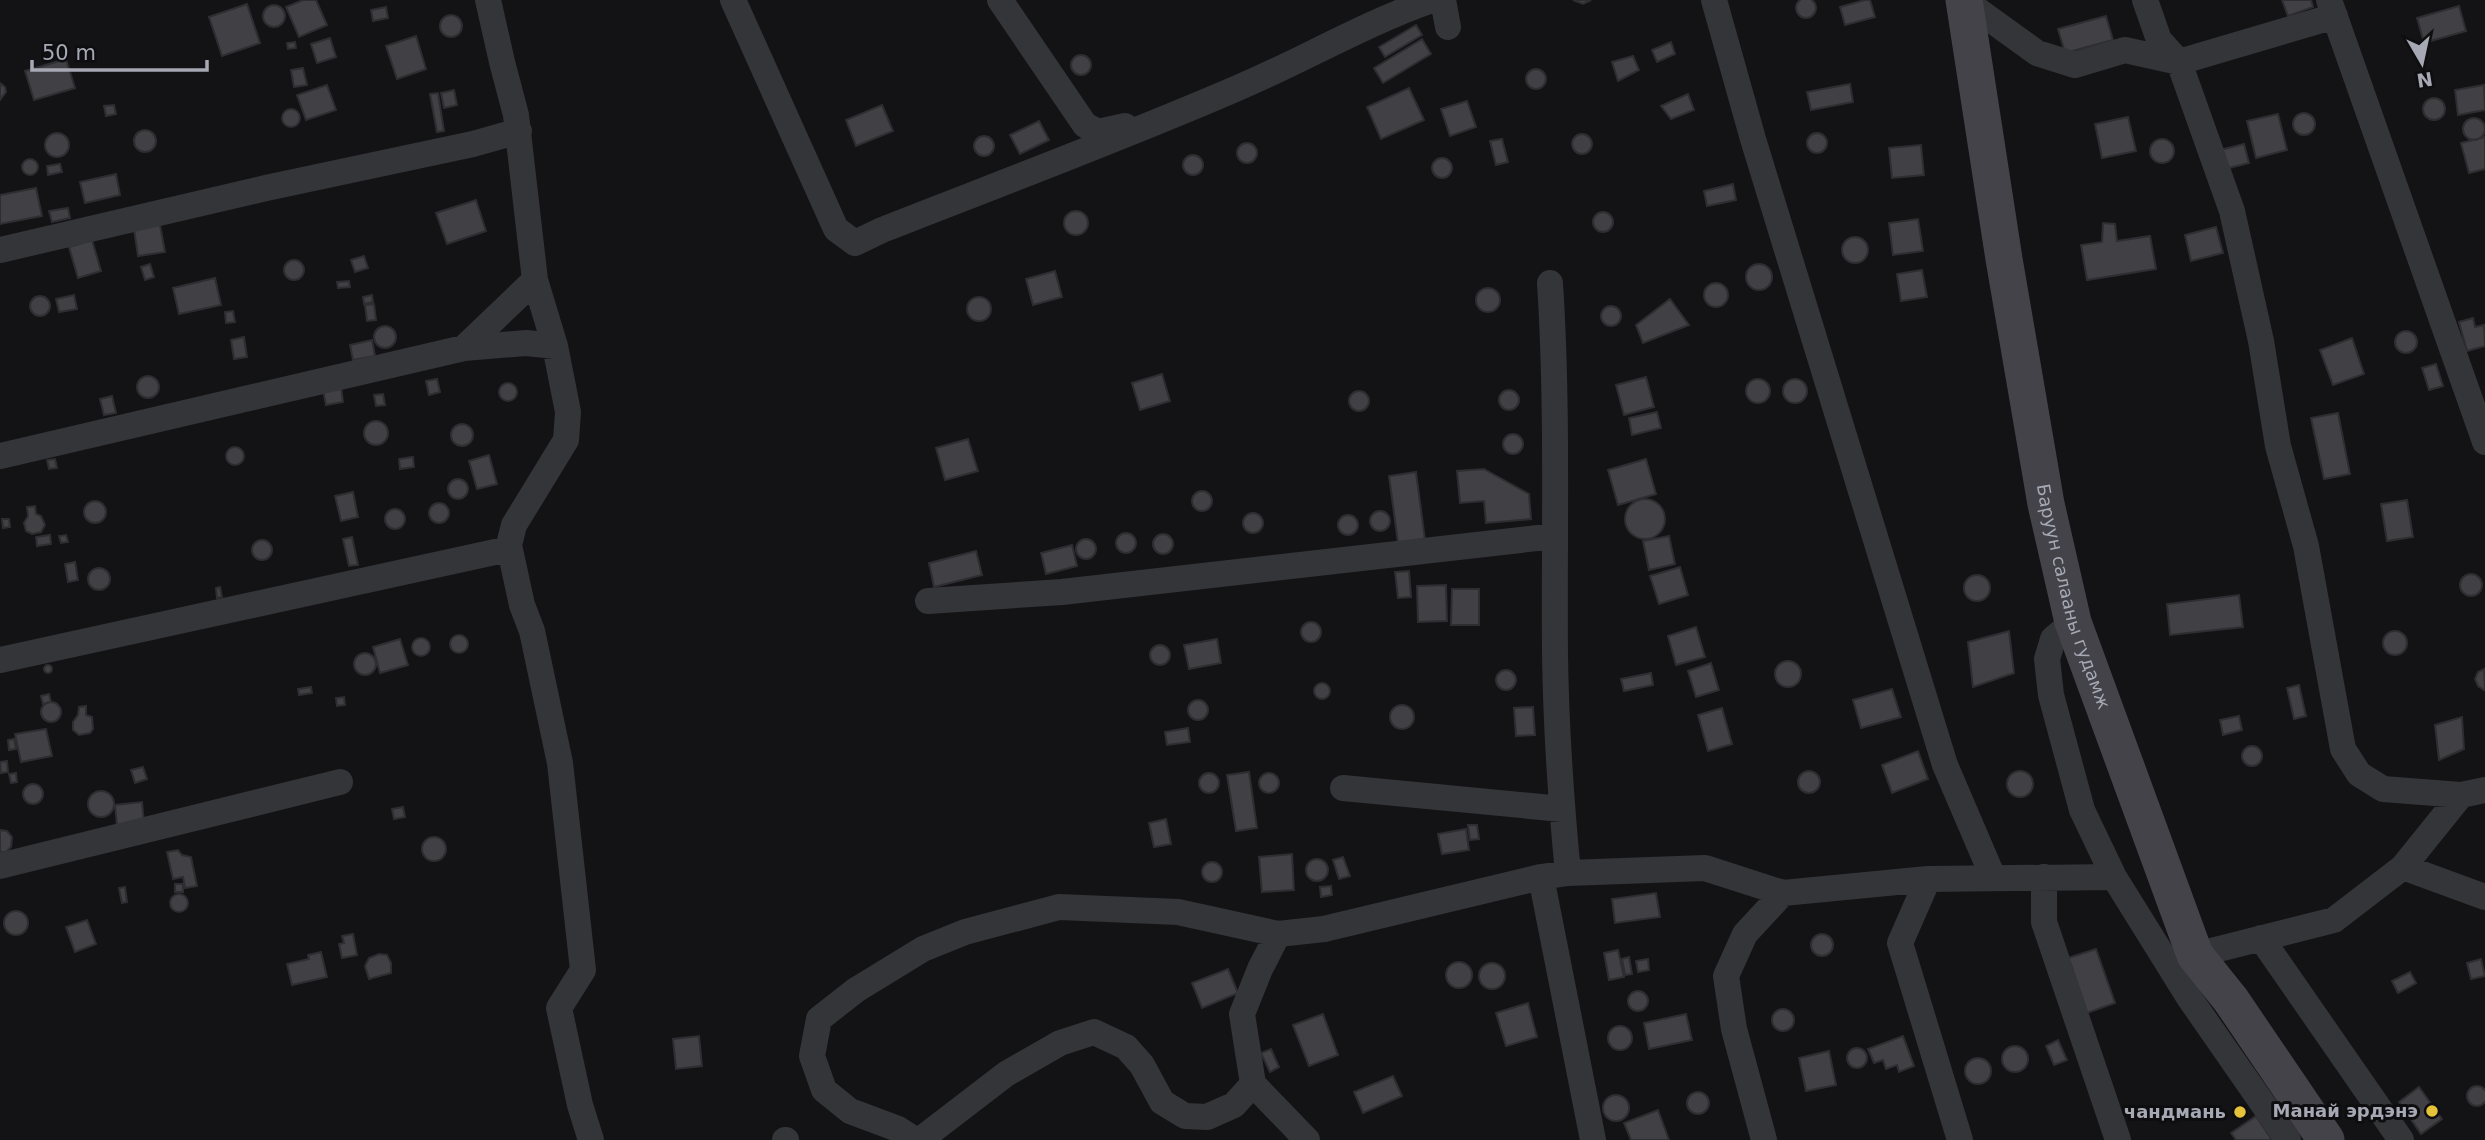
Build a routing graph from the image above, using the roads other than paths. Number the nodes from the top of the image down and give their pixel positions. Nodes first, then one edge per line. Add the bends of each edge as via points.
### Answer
1 (488, 0) edge
2 (733, 0) edge
3 (1000, 0) edge
4 (1432, 0) edge
5 (1443, 0) edge
6 (1714, 0) edge
7 (1964, 0) edge
8 (2145, 0) edge
9 (2332, 8) edge
10 (1448, 27) dead end
11 (2179, 62) junction
12 (1188, 110) junction
13 (519, 131) junction
14 (0, 250) edge
15 (535, 280) junction
16 (1550, 282) dead end
17 (555, 345) junction
18 (464, 348) junction
19 (2485, 442) edge
20 (0, 456) edge
21 (1555, 536) junction
22 (509, 549) junction
23 (928, 601) dead end
24 (2073, 622) junction
25 (0, 660) edge
26 (340, 782) dead end
27 (1343, 788) dead end
28 (2473, 793) edge
29 (1562, 809) junction
30 (0, 866) edge
31 (2403, 867) junction
32 (1568, 873) junction
33 (1541, 877) junction
34 (1993, 877) junction
35 (2044, 877) junction
36 (2114, 877) junction
37 (1928, 879) junction
38 (1783, 893) junction
39 (2485, 897) edge
40 (1278, 934) junction
41 (2261, 938) junction
42 (2195, 955) junction
43 (1253, 1084) junction
44 (2288, 1121) edge
45 (591, 1140) edge
46 (918, 1140) edge
47 (1307, 1140) edge
48 (1592, 1140) edge
49 (1764, 1140) edge
50 (1960, 1140) edge
51 (2118, 1140) edge
52 (2326, 1140) edge
53 (2401, 1140) edge

1 - 13 street
2 - 12 street via 836,229 855,243
3 - 12 street via 1085,125 1098,132
4 - 12 street via 1393,13
5 - 10 street
6 - 34 street via 1945,765
7 - 11 street via 2037,53 2075,65 2125,50
7 - 24 main road, Баруун салааны гудамж via 2046,504
8 - 11 street via 2159,40
9 - 11 street
9 - 19 street
11 - 28 street via 2232,211 2278,446 2306,547 2343,749 2359,774 2383,789
13 - 14 street
13 - 15 street
15 - 17 street
15 - 18 street
16 - 21 street via 1555,356
17 - 18 street
17 - 22 street via 568,412 566,440 514,525
18 - 20 street
21 - 23 street via 1062,592
21 - 29 street
22 - 25 street
22 - 45 street via 560,763 583,970 559,1008
24 - 36 street via 2053,639 2048,659 2051,695 2082,810
24 - 42 main road, Баруун салааны гудамж
26 - 30 street
27 - 29 street
28 - 31 street
29 - 32 street
31 - 39 street
31 - 41 street via 2334,920
32 - 33 street
32 - 38 street via 1705,868
33 - 40 street via 1324,929
33 - 48 street
34 - 35 street
34 - 37 street
35 - 36 street
35 - 51 street via 2044,922
36 - 44 street via 2188,996
37 - 38 street
37 - 50 street via 1900,943
38 - 49 street via 1745,934 1726,976 1734,1029
40 - 43 street via 1242,1014
40 - 46 street via 1178,912 1059,907 965,932 923,949 818,1019 813,1056 824,1090 850,1111
41 - 42 street
41 - 53 street
42 - 44 main road, Баруун салааны гудамж via 2231,1000
43 - 46 street via 1234,1105 1207,1117 1185,1116 1162,1102 1142,1065 1126,1047 1094,1032 1060,1043 1006,1074
43 - 47 street
44 - 52 main road, Баруун салааны гудамж

